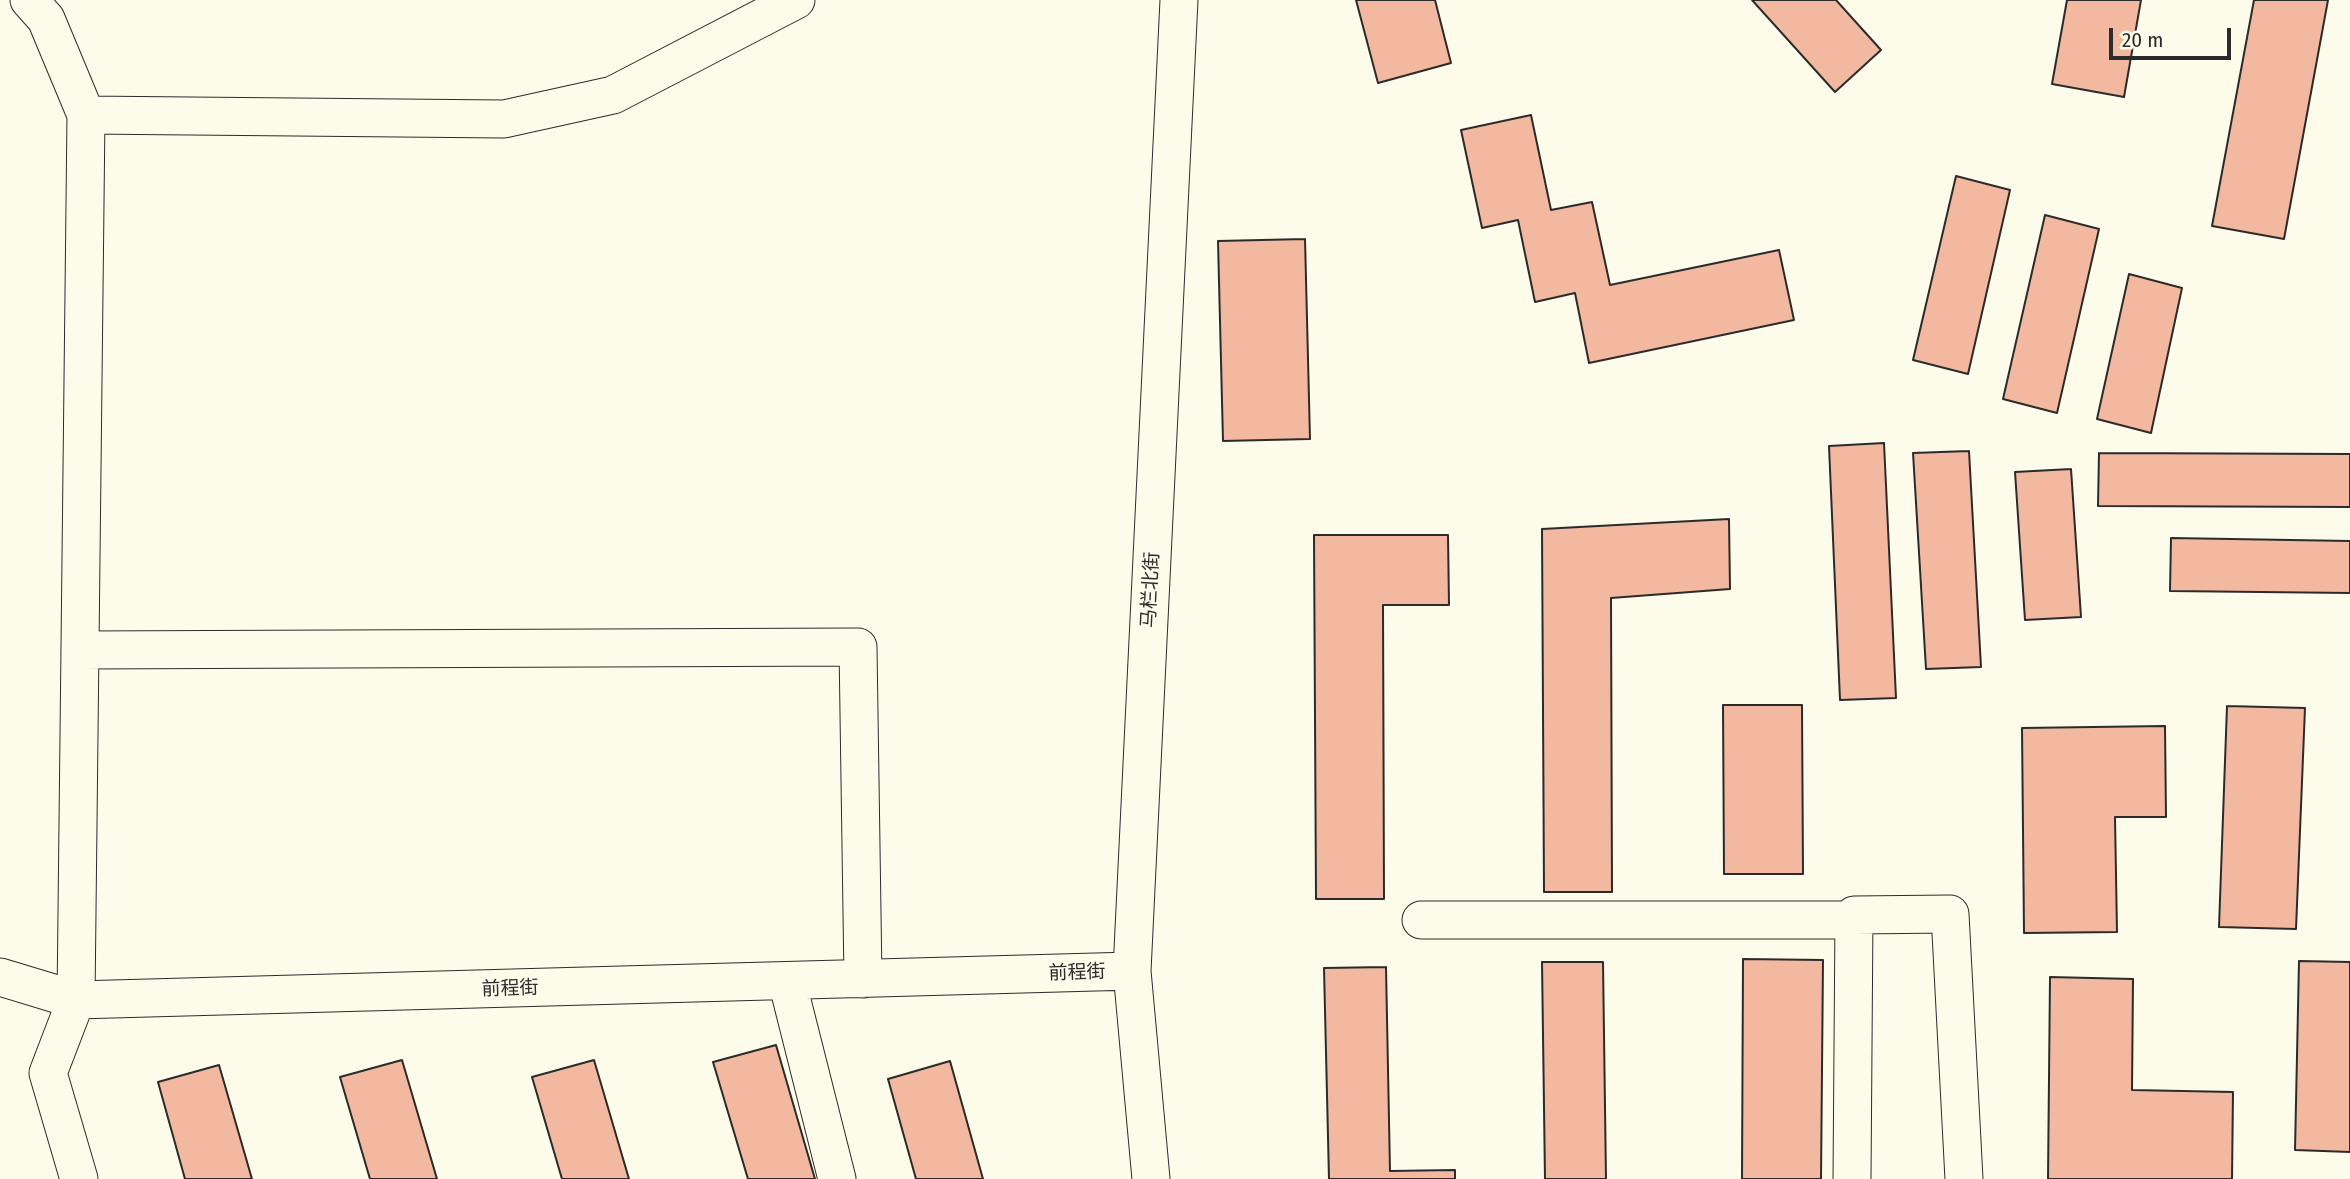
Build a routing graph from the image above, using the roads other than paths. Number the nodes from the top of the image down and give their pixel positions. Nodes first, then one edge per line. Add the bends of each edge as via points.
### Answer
1 (29, 0) edge
2 (796, 0) edge
3 (1179, 0) edge
4 (86, 115) junction
5 (80, 650) junction
6 (1421, 920) dead end
7 (1855, 920) junction
8 (1132, 971) junction
9 (0, 977) edge
10 (863, 979) junction
11 (787, 981) junction
12 (76, 1000) junction
13 (79, 1179) edge
14 (837, 1179) edge
15 (1151, 1179) edge
16 (1852, 1179) edge
17 (1964, 1179) edge

1 - 4 street via 46,19
2 - 4 street via 613,95 504,119
3 - 8 street, 马栏北街
4 - 5 street
5 - 10 street via 858,648
5 - 12 street
6 - 7 street
7 - 16 street
7 - 17 street via 1854,915 1951,914
8 - 10 street, 前程街
8 - 15 street, 马栏北街
9 - 12 street, 前程街
10 - 11 street, 前程街
11 - 12 street, 前程街
11 - 14 street
12 - 13 street via 48,1073

